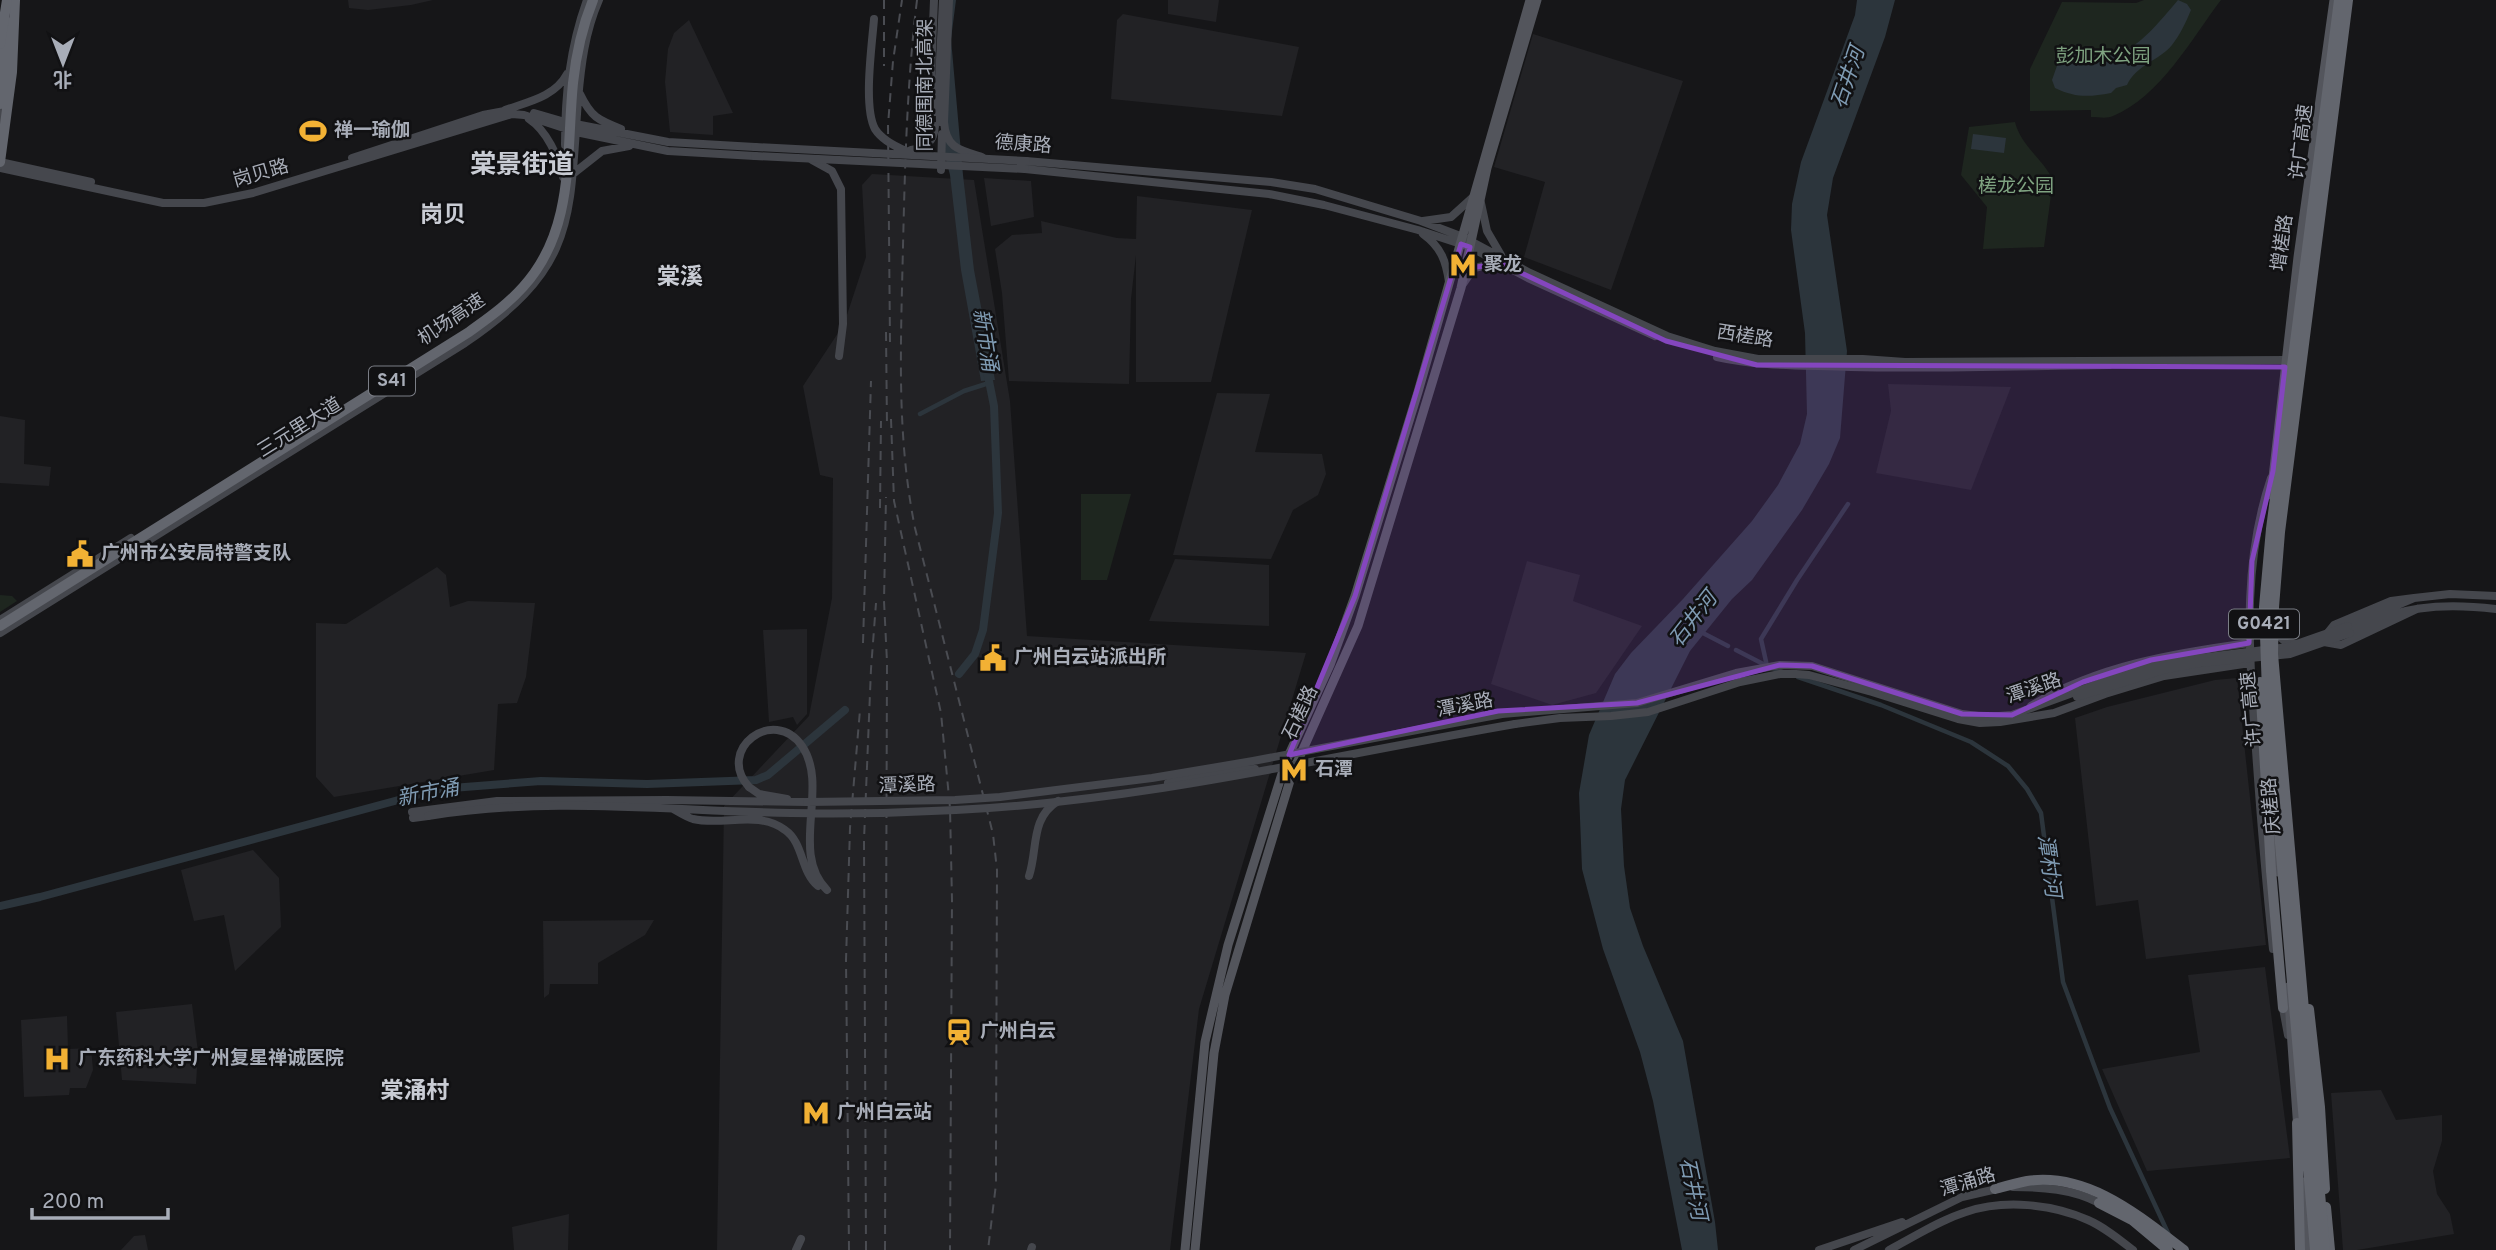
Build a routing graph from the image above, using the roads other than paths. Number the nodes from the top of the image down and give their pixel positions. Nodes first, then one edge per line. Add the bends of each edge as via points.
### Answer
1 (6, 0) edge
2 (15, 0) edge
3 (587, 0) edge
4 (593, 0) edge
5 (599, 0) edge
6 (938, 0) edge
7 (949, 0) edge
8 (1530, 0) edge
9 (1537, 0) edge
10 (2337, 0) edge
11 (2350, 0) edge
12 (15, 19) junction
13 (874, 19) dead end
14 (0, 44) edge
15 (0, 64) edge
16 (569, 72) junction
17 (579, 91) junction
18 (0, 104) edge
19 (503, 111) junction
20 (523, 115) junction
21 (0, 120) edge
22 (565, 126) junction
23 (576, 128) junction
24 (643, 141) junction
25 (906, 151) junction
26 (755, 152) junction
27 (886, 153) junction
28 (801, 158) junction
29 (985, 158) junction
30 (0, 162) edge
31 (1026, 165) junction
32 (0, 168) edge
33 (939, 170) dead end
34 (573, 173) junction
35 (563, 180) junction
36 (573, 184) junction
37 (1477, 200) junction
38 (1420, 226) junction
39 (1466, 242) junction
40 (1501, 260) junction
41 (1449, 285) junction
42 (1461, 288) junction
43 (839, 356) dead end
44 (2305, 360) joint
45 (2285, 363) junction
46 (370, 390) junction
47 (375, 400) junction
48 (2273, 471) junction
49 (2265, 583) junction
50 (2496, 596) edge
51 (2414, 598) junction
52 (2417, 609) junction
53 (2496, 609) edge
54 (0, 620) edge
55 (0, 626) edge
56 (2349, 630) junction
57 (0, 633) edge
58 (2276, 634) junction
59 (2249, 643) junction
60 (2277, 662) junction
61 (2250, 663) junction
62 (1524, 712) junction
63 (2020, 716) junction
64 (1303, 748) junction
65 (1265, 769) junction
66 (807, 802) junction
67 (667, 806) junction
68 (427, 813) junction
69 (413, 815) dead end
70 (1029, 876) dead end
71 (2298, 946) junction
72 (2283, 1008) junction
73 (2295, 1021) junction
74 (2291, 1048) junction
75 (1995, 1189) junction
76 (2099, 1203) joint
77 (1922, 1216) junction
78 (1920, 1234) junction
79 (801, 1239) dead end
80 (796, 1250) edge
81 (1185, 1250) edge
82 (1195, 1250) edge
83 (1819, 1250) edge
84 (1854, 1250) edge
85 (1889, 1250) edge
86 (1895, 1250) edge
87 (2133, 1250) edge
88 (2168, 1250) edge
89 (2184, 1250) edge
90 (2300, 1250) edge
91 (2308, 1250) edge
92 (2315, 1250) edge
93 (2328, 1250) edge

1 - 14 highway, bridge
1 - 15 highway
1 - 18 highway, bridge
2 - 12 highway
3 - 16 main road, 三元里大道
4 - 55 highway, 机场高速 / S41, bridge via 576,61 562,211 548,251 523,288 459,338
5 - 17 main road, 三元里大道 via 584,45
6 - 25 main road, bridge via 931,51 934,133 929,144
6 - 33 main road, 同德围南北高架
7 - 29 main road via 946,136 953,146
8 - 37 main road
9 - 37 main road
10 - 45 main road, 增槎路
10 - 49 highway, 许广高速 / G0421, bridge
11 - 44 main road, 增槎路
11 - 71 highway, 许广高速 / G0421, bridge via 2274,607 2273,654
12 - 21 main road
12 - 30 highway
13 - 25 main road, bridge via 870,116 883,138
16 - 19 main road via 549,93
16 - 22 main road, 三元里大道
17 - 23 main road, 三元里大道
17 - 24 main road via 597,119
19 - 22 main road, 岗贝路 via 526,111
19 - 30 main road, 岗贝路 via 258,187 202,199 166,198
20 - 22 main road, 岗贝路
20 - 32 main road, 岗贝路 via 497,118 204,204 163,203
20 - 35 main road via 546,137
22 - 23 main road, 德康路
22 - 35 main road, 三元里大道
23 - 24 main road, 德康路
23 - 34 main road, 三元里大道
24 - 26 main road, 德康路 via 680,152
24 - 34 main road via 602,151
25 - 27 main road, bridge
26 - 27 main road, 德康路, bridge
26 - 28 main road, 德康路, bridge
27 - 29 main road, 德康路, bridge
28 - 31 main road, 德康路, bridge
28 - 43 main road, bridge via 832,171 841,189 843,324
29 - 31 main road, 德康路, bridge
31 - 38 main road, 德康路 via 1269,194
31 - 38 main road, 德康路 via 1294,185 1333,194
34 - 36 main road, 三元里大道
35 - 36 main road
35 - 46 main road, 三元里大道 via 544,248 520,285 466,329
36 - 47 main road, 三元里大道 via 558,247 522,299 479,334
37 - 38 main road via 1451,217
37 - 39 main road
37 - 40 main road
38 - 39 main road, 德康路
38 - 41 main road via 1440,250
39 - 40 main road, 西槎路
39 - 41 main road, 石槎路
39 - 42 main road, 石槎路
40 - 42 main road via 1474,268
40 - 45 main road, 西槎路 via 1666,341 1757,365
41 - 81 main road, 石槎路 via 1351,609 1286,761 1228,945 1205,1042
42 - 64 main road, 石槎路 via 1358,626
44 - 58 main road, 庆槎路 via 2284,524
45 - 48 main road, 庆槎路
46 - 47 main road
46 - 54 main road, 三元里大道
47 - 57 main road, 三元里大道
48 - 59 main road via 2255,546
48 - 74 main road, 庆槎路 via 2260,643
49 - 72 highway, bridge via 2259,655
49 - 73 highway, 许广高速 / G0421, bridge via 2267,692
50 - 51 main road, 潭溪路
51 - 56 main road, 潭溪路
51 - 58 main road via 2391,601 2334,625 2315,642 2295,645
52 - 53 main road, 潭溪路
52 - 56 main road, 潭溪路
52 - 60 main road via 2341,645 2315,644
56 - 63 main road, 潭溪路, bridge via 2288,647 2168,662 2098,683
58 - 60 main road, 庆槎路
59 - 61 main road
59 - 63 main road, bridge via 2185,652 2121,669 2051,696
60 - 93 main road, 庆槎路
61 - 63 main road via 2193,670 2054,713
61 - 72 main road via 2266,878
62 - 63 main road, 潭溪路, bridge via 1637,703 1736,673 1796,664 1962,714
62 - 64 main road via 1498,711
62 - 66 main road, 潭溪路, bridge via 1048,792 955,800
63 - 65 main road, 潭溪路, bridge via 1980,723 1809,675 1780,674 1648,712 1542,720
64 - 82 main road, 石槎路 via 1270,842 1218,1026
65 - 67 main road, 潭溪路, bridge via 1115,795 956,810 790,813
65 - 70 main road, bridge via 1058,801 1036,830
66 - 67 main road, bridge via 759,794 745,782 739,760 753,736 780,731 804,748 812,790 810,859 827,890 811,880 793,839 781,827 754,820 693,819
66 - 68 main road, 潭溪路 via 497,801
67 - 68 main road, 潭溪路, bridge
68 - 69 main road, 潭溪路
71 - 93 highway, 许广高速 / G0421, bridge
71 - 93 highway, bridge via 2317,1074
72 - 74 main road
73 - 90 highway, bridge
73 - 92 highway, 许广高速 / G0421, bridge
74 - 91 main road, 庆槎路
75 - 76 main road, 潭涌路 via 2048,1188
75 - 77 main road, 潭涌路
75 - 89 highway via 2029,1181 2082,1188 2115,1200
76 - 88 highway via 2132,1220
77 - 83 main road
77 - 84 main road, 潭涌路
78 - 85 main road, 潭涌路
78 - 86 main road
78 - 87 main road, 潭涌路 via 1963,1212 1998,1204 2068,1213 2100,1226
79 - 80 main road

